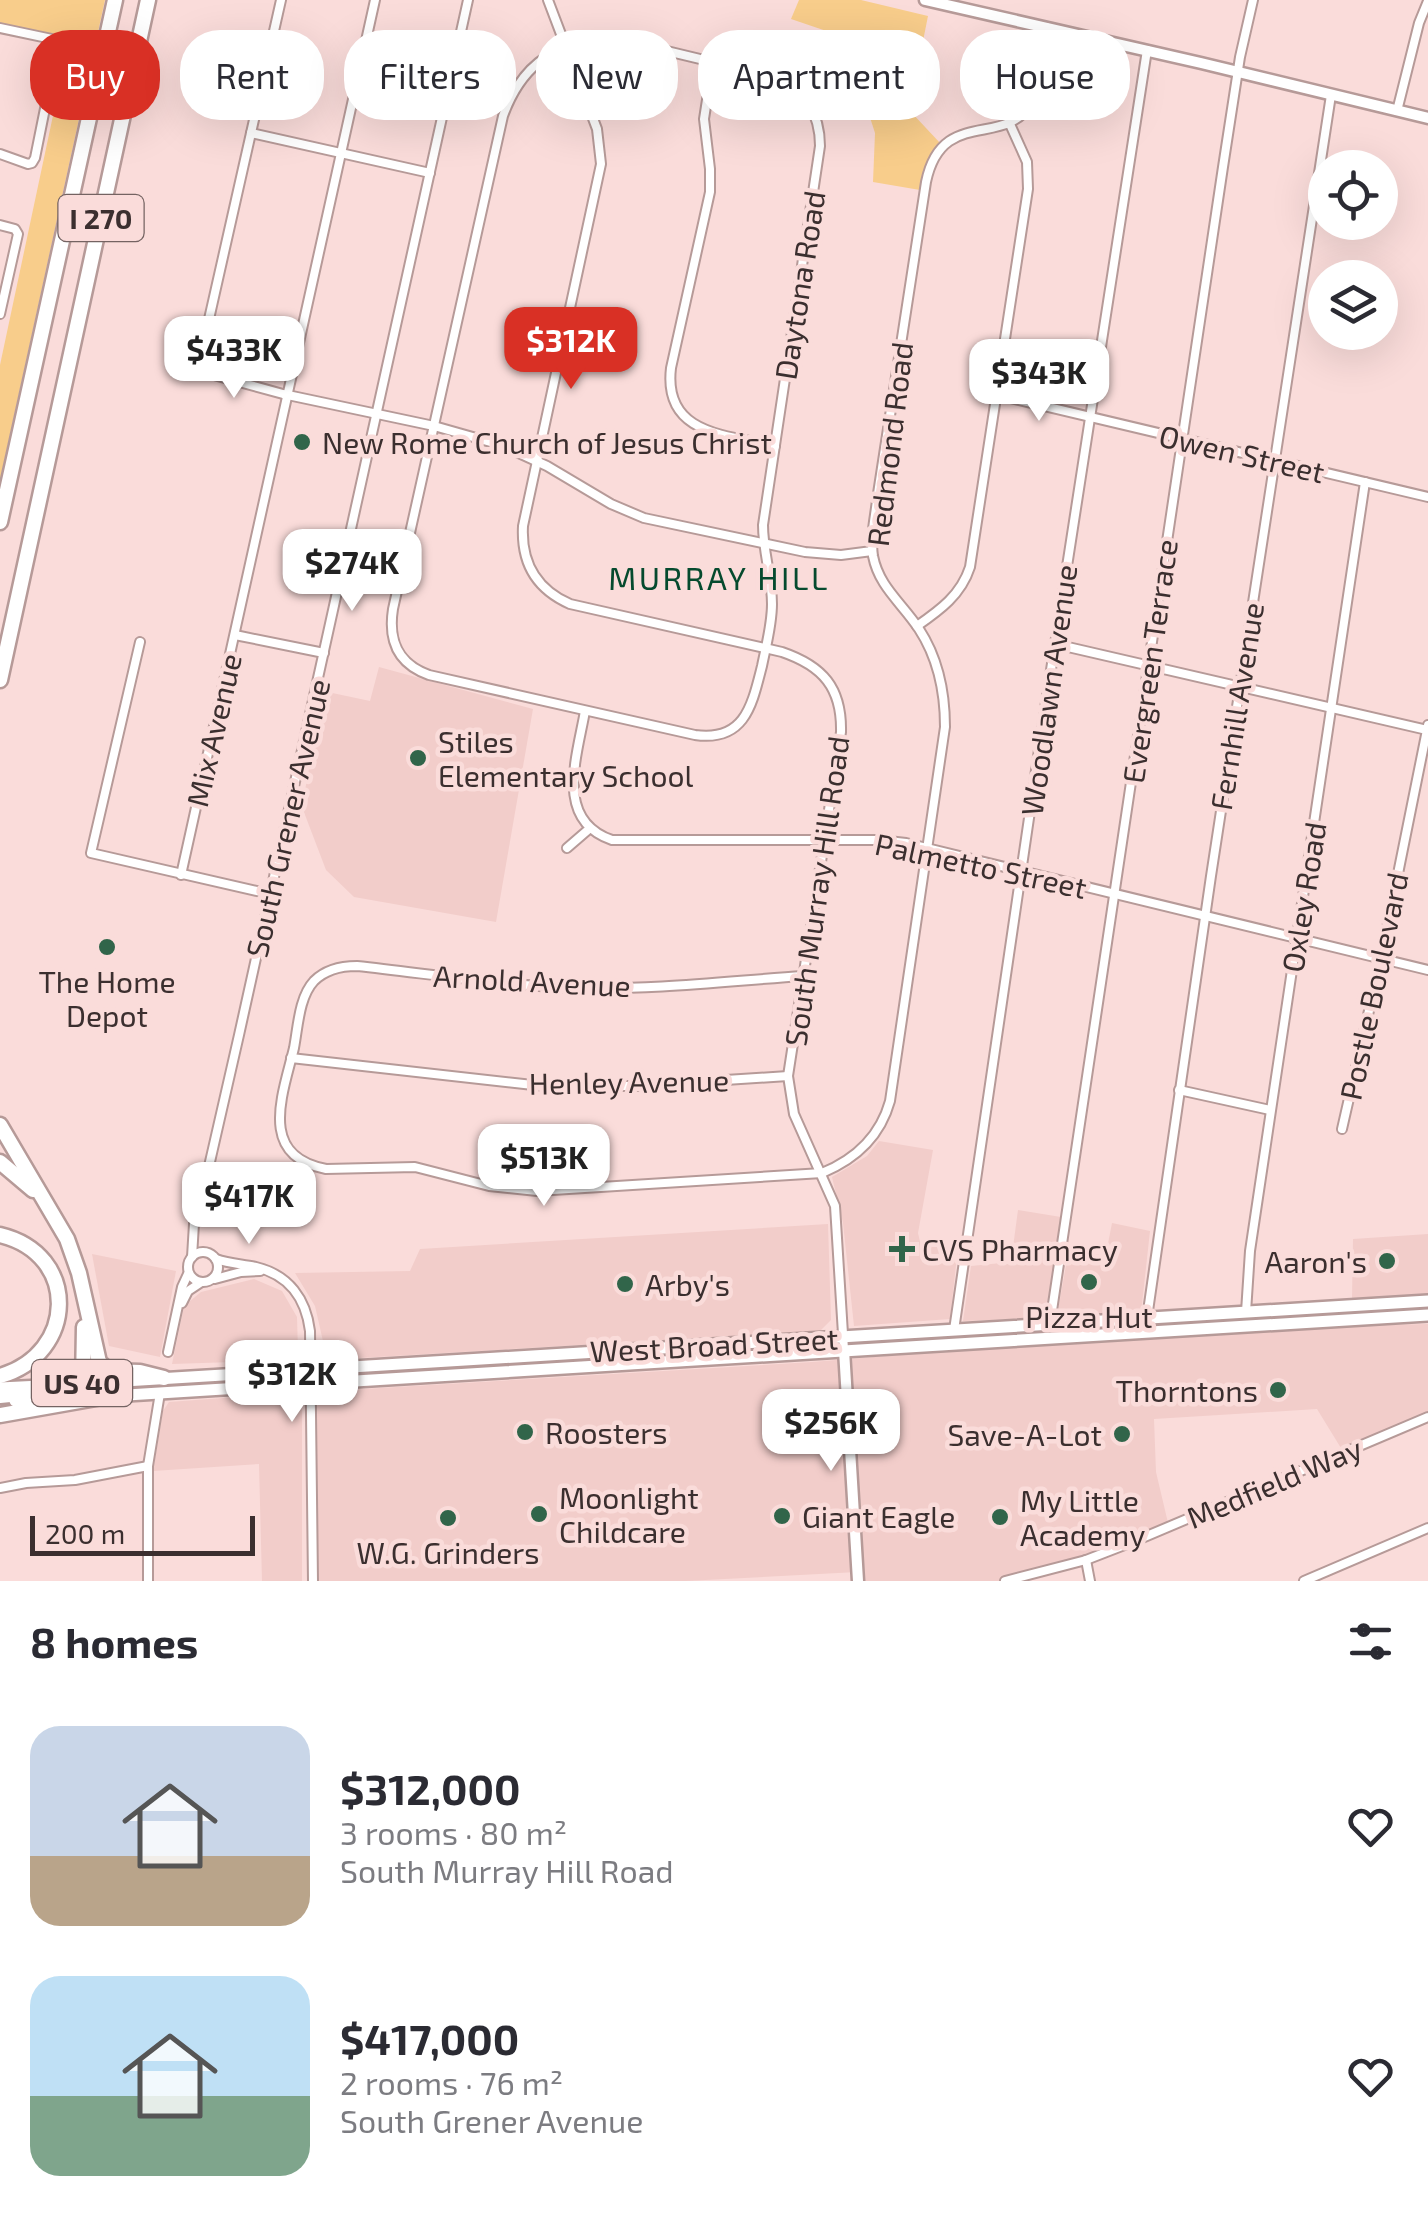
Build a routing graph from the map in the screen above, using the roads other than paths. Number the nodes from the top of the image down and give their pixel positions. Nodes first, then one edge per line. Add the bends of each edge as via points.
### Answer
1 (115, 0) edge
2 (148, 0) edge
3 (282, 0) edge
4 (375, 0) edge
5 (468, 0) edge
6 (548, 0) edge
7 (926, 0) edge
8 (1253, 0) edge
9 (1428, 1) edge
10 (1046, 27) junction
11 (0, 28) edge
12 (559, 30) edge
13 (1147, 50) junction
14 (536, 65) edge
15 (1238, 72) junction
16 (1331, 94) junction
17 (1396, 111) junction
18 (1428, 118) edge
19 (594, 120) edge
20 (704, 120) edge
21 (817, 120) edge
22 (1009, 122) junction
23 (251, 134) junction
24 (0, 154) edge
25 (341, 154) junction
26 (430, 173) junction
27 (0, 225) edge
28 (0, 314) edge
29 (287, 395) junction
30 (998, 395) junction
31 (376, 414) junction
32 (1089, 417) junction
33 (434, 426) junction
34 (1183, 438) junction
35 (775, 446) junction
36 (537, 461) junction
37 (1275, 461) junction
38 (1365, 482) junction
39 (1428, 497) edge
40 (0, 522) edge
41 (763, 544) junction
42 (872, 551) junction
43 (916, 626) junction
44 (234, 634) junction
45 (140, 642) dead end
46 (1055, 644) junction
47 (766, 648) junction
48 (324, 653) junction
49 (1148, 667) junction
50 (0, 678) edge
51 (1240, 686) junction
52 (1332, 708) junction
53 (585, 711) junction
54 (1428, 728) edge
55 (589, 829) junction
56 (824, 840) junction
57 (566, 848) dead end
58 (928, 848) junction
59 (1022, 870) junction
60 (181, 875) junction
61 (1114, 892) junction
62 (270, 894) junction
63 (1205, 914) junction
64 (1297, 937) junction
65 (1382, 958) junction
66 (1428, 970) edge
67 (803, 976) junction
68 (291, 1058) junction
69 (788, 1076) junction
70 (1179, 1090) junction
71 (1270, 1110) junction
72 (0, 1126) edge
73 (1342, 1128) dead end
74 (0, 1162) edge
75 (822, 1173) junction
76 (48, 1205) junction
77 (195, 1226) junction
78 (0, 1235) edge
79 (192, 1256) junction
80 (213, 1257) junction
81 (270, 1272) junction
82 (188, 1273) junction
83 (212, 1280) junction
84 (200, 1282) junction
85 (84, 1296) junction
86 (1428, 1301) edge
87 (1350, 1306) junction
88 (178, 1311) junction
89 (1246, 1312) junction
90 (1428, 1315) edge
91 (1147, 1318) junction
92 (1050, 1324) junction
93 (1236, 1327) junction
94 (954, 1330) junction
95 (1038, 1338) junction
96 (844, 1343) junction
97 (641, 1348) junction
98 (168, 1352) dead end
99 (568, 1353) junction
100 (310, 1368) junction
101 (567, 1368) junction
102 (475, 1374) junction
103 (0, 1376) edge
104 (83, 1383) junction
105 (310, 1384) junction
106 (162, 1385) junction
107 (0, 1395) edge
108 (102, 1396) junction
109 (0, 1415) edge
110 (1428, 1417) edge
111 (148, 1466) junction
112 (0, 1488) edge
113 (1428, 1528) edge
114 (1086, 1560) junction
115 (148, 1581) edge
116 (313, 1581) edge
117 (858, 1581) edge
118 (1004, 1581) edge
119 (1090, 1581) edge
120 (1304, 1581) edge

1 - 40 highway, I 270
2 - 50 highway, I 270
3 - 23 street
4 - 25 street, Mix Avenue
5 - 26 street, South Grener Avenue
6 - 12 street, South Murray Hill Road
7 - 10 street
8 - 15 street, Evergreen Terrace
9 - 17 street
10 - 13 street
10 - 22 street via 1034,95
11 - 24 street via 52,40 57,49 35,158 32,163
13 - 15 street
13 - 32 street, Woodlawn Avenue
14 - 33 street via 503,116
15 - 16 street
15 - 34 street, Evergreen Terrace
16 - 17 street
16 - 37 street, Fernhill Avenue
17 - 18 street
19 - 36 street, South Murray Hill Road via 601,164
20 - 35 street via 710,192 671,368 671,396 703,430
21 - 35 street, Daytona Road via 820,146
22 - 30 street via 1027,162 1028,189
22 - 42 street, Redmond Road via 950,140 928,173
23 - 25 street
23 - 29 street via 200,370
25 - 26 street
25 - 29 street, Mix Avenue
26 - 31 street, South Grener Avenue
27 - 28 street via 18,232
29 - 31 street
29 - 44 street, Mix Avenue
30 - 32 street, Owen Street
30 - 43 street via 966,581
31 - 33 street
31 - 48 street, South Grener Avenue
32 - 34 street, Owen Street
32 - 46 street, Woodlawn Avenue
33 - 36 street
33 - 53 street, Daytona Road via 393,609 399,655 429,676
34 - 37 street, Owen Street
34 - 49 street, Evergreen Terrace
35 - 41 street, Daytona Road
36 - 41 street via 628,512
36 - 47 street, South Murray Hill Road via 522,546 531,572 548,591 570,604
37 - 38 street, Owen Street
37 - 51 street, Fernhill Avenue
38 - 39 street, Owen Street
38 - 52 street, Oxley Road
41 - 42 street via 822,554
41 - 47 street, Daytona Road via 772,604
42 - 43 street, Redmond Road via 886,588
43 - 58 street, Redmond Road via 937,668 945,712
44 - 48 street
44 - 60 street, Mix Avenue
45 - 60 street via 91,853
46 - 49 street
46 - 59 street, Woodlawn Avenue
47 - 53 street, Daytona Road via 748,713 726,732 705,736
47 - 56 street, South Murray Hill Road via 815,667 836,696 841,732
48 - 62 street, South Grener Avenue
49 - 51 street
49 - 61 street, Evergreen Terrace
51 - 52 street
51 - 63 street, Fernhill Avenue
52 - 54 street
52 - 64 street, Oxley Road
53 - 55 street via 574,797
54 - 65 street, Postle Boulevard
55 - 56 street, Palmetto Street via 623,842
55 - 57 street
56 - 58 street, Palmetto Street
56 - 67 street, South Murray Hill Road
58 - 59 street, Palmetto Street
58 - 75 street, Redmond Road via 887,1110 865,1146
59 - 61 street, Palmetto Street
59 - 94 street, Woodlawn Avenue
60 - 62 street
61 - 63 street, Palmetto Street
61 - 92 street, Evergreen Terrace
62 - 77 street, South Grener Avenue
63 - 64 street, Palmetto Street
63 - 70 street, Fernhill Avenue
64 - 65 street, Palmetto Street
64 - 71 street, Oxley Road
65 - 66 street, Palmetto Street
65 - 73 street, Postle Boulevard
67 - 68 street, Arnold Avenue via 598,988 336,968 305,996
67 - 69 street, South Murray Hill Road
68 - 69 street, Henley Avenue via 542,1086
68 - 75 street via 279,1115 282,1136 301,1161 316,1167 415,1167 519,1191
69 - 75 street, South Murray Hill Road via 794,1114
70 - 71 street
70 - 91 street, Fernhill Avenue
71 - 89 street, Oxley Road
72 - 76 highway
74 - 76 highway
75 - 96 street, South Murray Hill Road via 836,1217
76 - 85 highway via 67,1238
77 - 79 street, South Grener Avenue
77 - 80 street
78 - 103 highway via 40,1256 59,1302 44,1350
79 - 80 street
79 - 82 street
80 - 81 street
80 - 83 street
81 - 83 street
81 - 100 street via 306,1308
82 - 84 street
82 - 88 street
83 - 84 street
84 - 88 street
85 - 104 highway
85 - 106 highway via 102,1367 140,1372
86 - 87 main road, West Broad Street / US 40
87 - 89 main road, West Broad Street / US 40
87 - 93 main road via 1244,1320
88 - 98 street
89 - 91 main road, West Broad Street / US 40
90 - 93 main road, West Broad Street / US 40
91 - 92 main road, West Broad Street / US 40
91 - 95 main road
92 - 94 main road, West Broad Street / US 40
93 - 95 main road, West Broad Street / US 40
94 - 96 main road, West Broad Street / US 40
95 - 96 main road, West Broad Street / US 40
96 - 97 main road, West Broad Street / US 40
96 - 101 main road, West Broad Street / US 40
96 - 117 street
97 - 99 main road, West Broad Street / US 40
97 - 101 main road via 576,1360
99 - 100 main road, West Broad Street / US 40
99 - 102 main road
100 - 105 street
100 - 106 main road, West Broad Street / US 40
101 - 102 main road, West Broad Street / US 40
102 - 105 main road, West Broad Street / US 40
104 - 106 main road, West Broad Street / US 40
104 - 107 highway
105 - 106 main road, West Broad Street / US 40
105 - 116 street
106 - 108 main road, West Broad Street / US 40
106 - 111 street
107 - 108 main road, West Broad Street / US 40
108 - 109 highway
110 - 114 street, Medfield Way
111 - 112 street
111 - 115 street
113 - 120 street
114 - 118 street, Medfield Way
114 - 119 street

